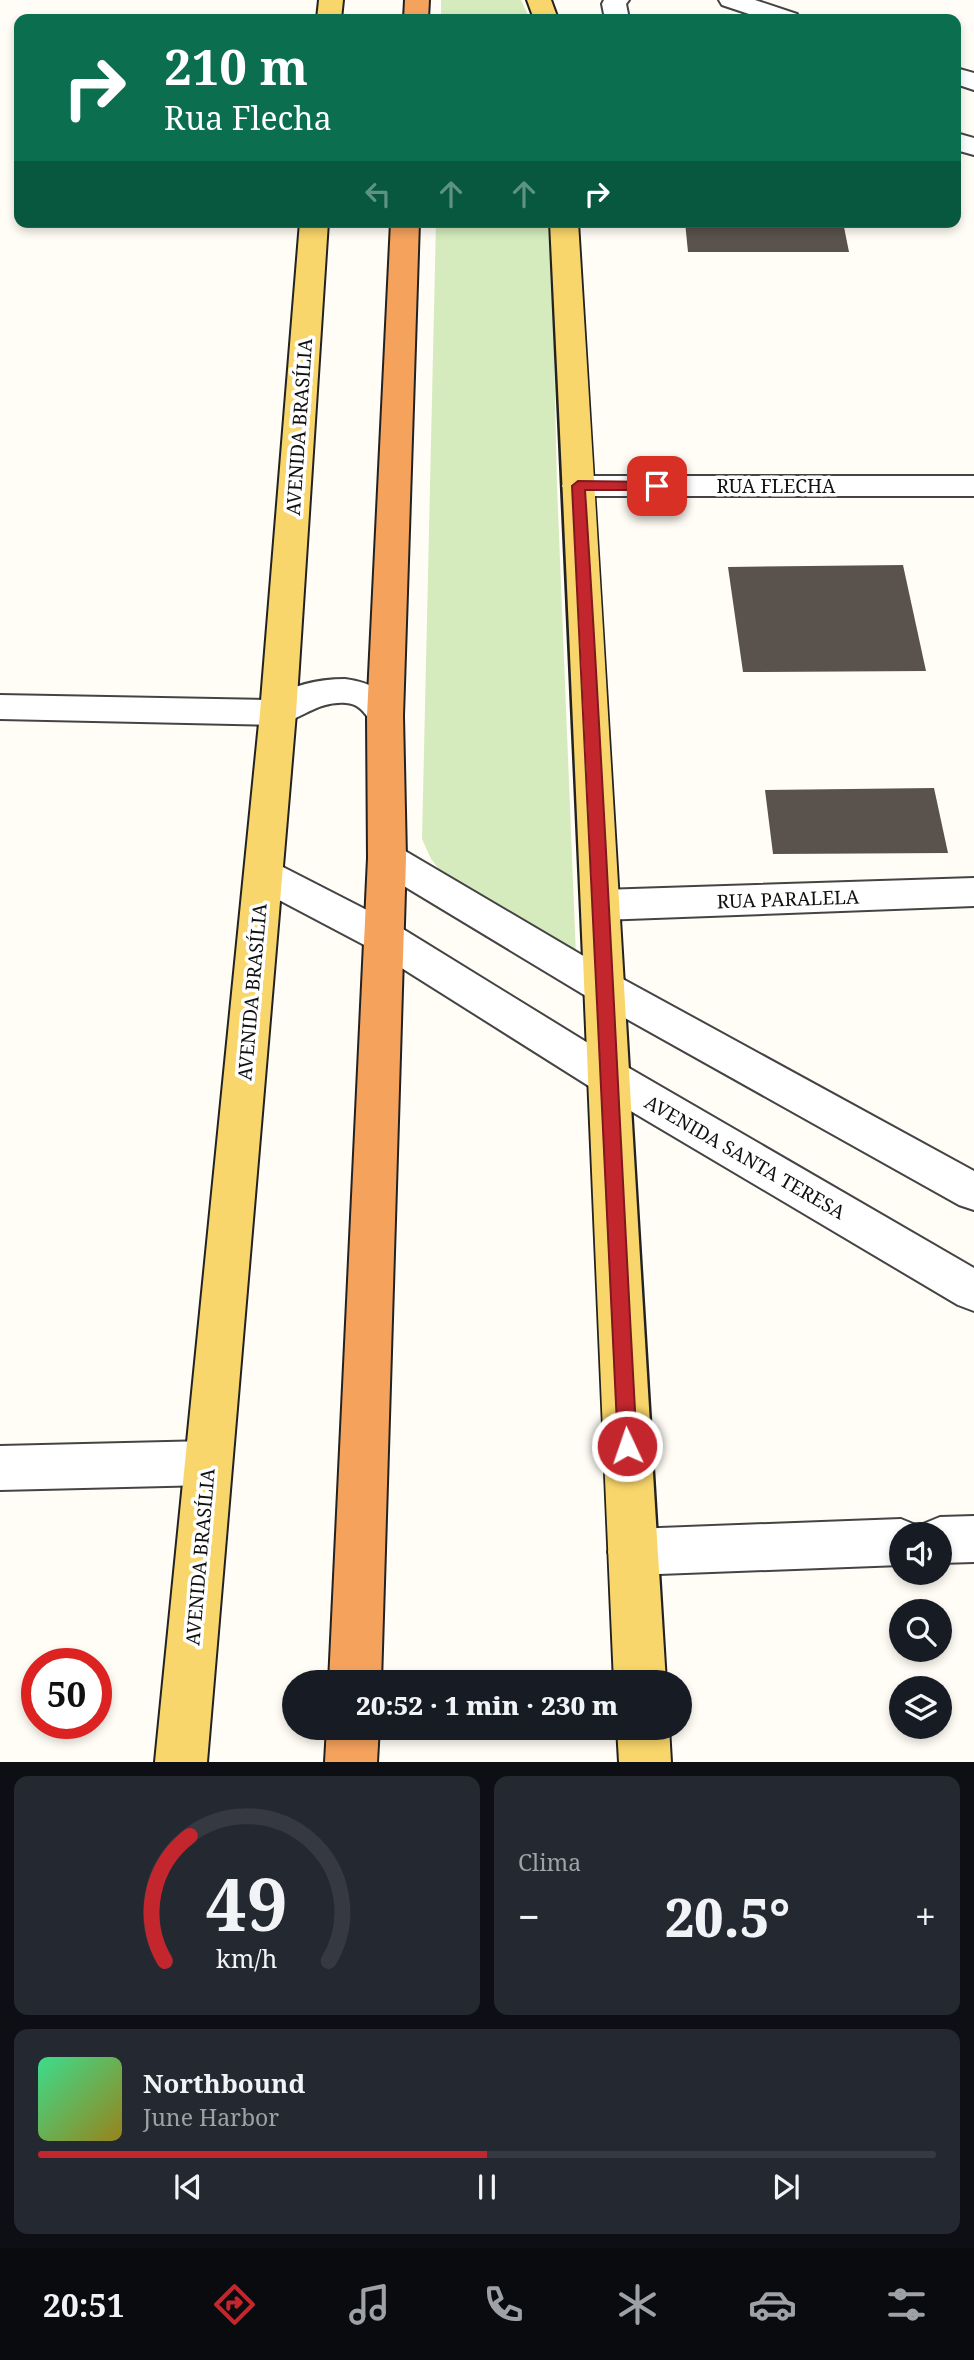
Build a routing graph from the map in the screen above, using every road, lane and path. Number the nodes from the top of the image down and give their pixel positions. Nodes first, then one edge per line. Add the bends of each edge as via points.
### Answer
1 (731, 0) edge
2 (773, 14) edge
3 (314, 228) edge
4 (405, 228) edge
5 (564, 228) edge
6 (578, 486) junction
7 (974, 486) edge
8 (0, 707) edge
9 (278, 713) junction
10 (385, 716) junction
11 (387, 858) junction
12 (263, 874) junction
13 (974, 892) edge
14 (601, 905) junction
15 (384, 937) junction
16 (605, 988) junction
17 (607, 1076) junction
18 (974, 1192) edge
19 (974, 1291) edge
20 (208, 1463) junction
21 (0, 1468) edge
22 (974, 1539) edge
23 (952, 1540) edge
24 (889, 1542) edge
25 (633, 1552) junction
26 (355, 1670) edge
27 (639, 1670) edge
28 (352, 1740) edge
29 (644, 1740) edge
30 (181, 1762) edge
31 (351, 1762) edge
32 (645, 1762) edge

1 - 2 street
3 - 9 main road, AVENIDA BRASÍLIA
4 - 10 highway
5 - 6 main road
6 - 7 street, RUA FLECHA
6 - 14 main road
8 - 9 street
9 - 10 street via 305,697 344,692 364,695
9 - 12 main road, AVENIDA BRASÍLIA
10 - 11 highway
11 - 15 highway
11 - 16 street
12 - 15 street, AVENIDA SANTA TERESA
12 - 20 main road, AVENIDA BRASÍLIA
13 - 14 street, RUA PARALELA
14 - 16 main road
15 - 17 street, AVENIDA SANTA TERESA
15 - 26 highway
16 - 17 main road
16 - 18 street
17 - 19 street, AVENIDA SANTA TERESA
17 - 25 main road
20 - 21 street
20 - 30 main road, AVENIDA BRASÍLIA
22 - 23 street
24 - 25 street
25 - 27 main road
28 - 31 highway
29 - 32 main road

